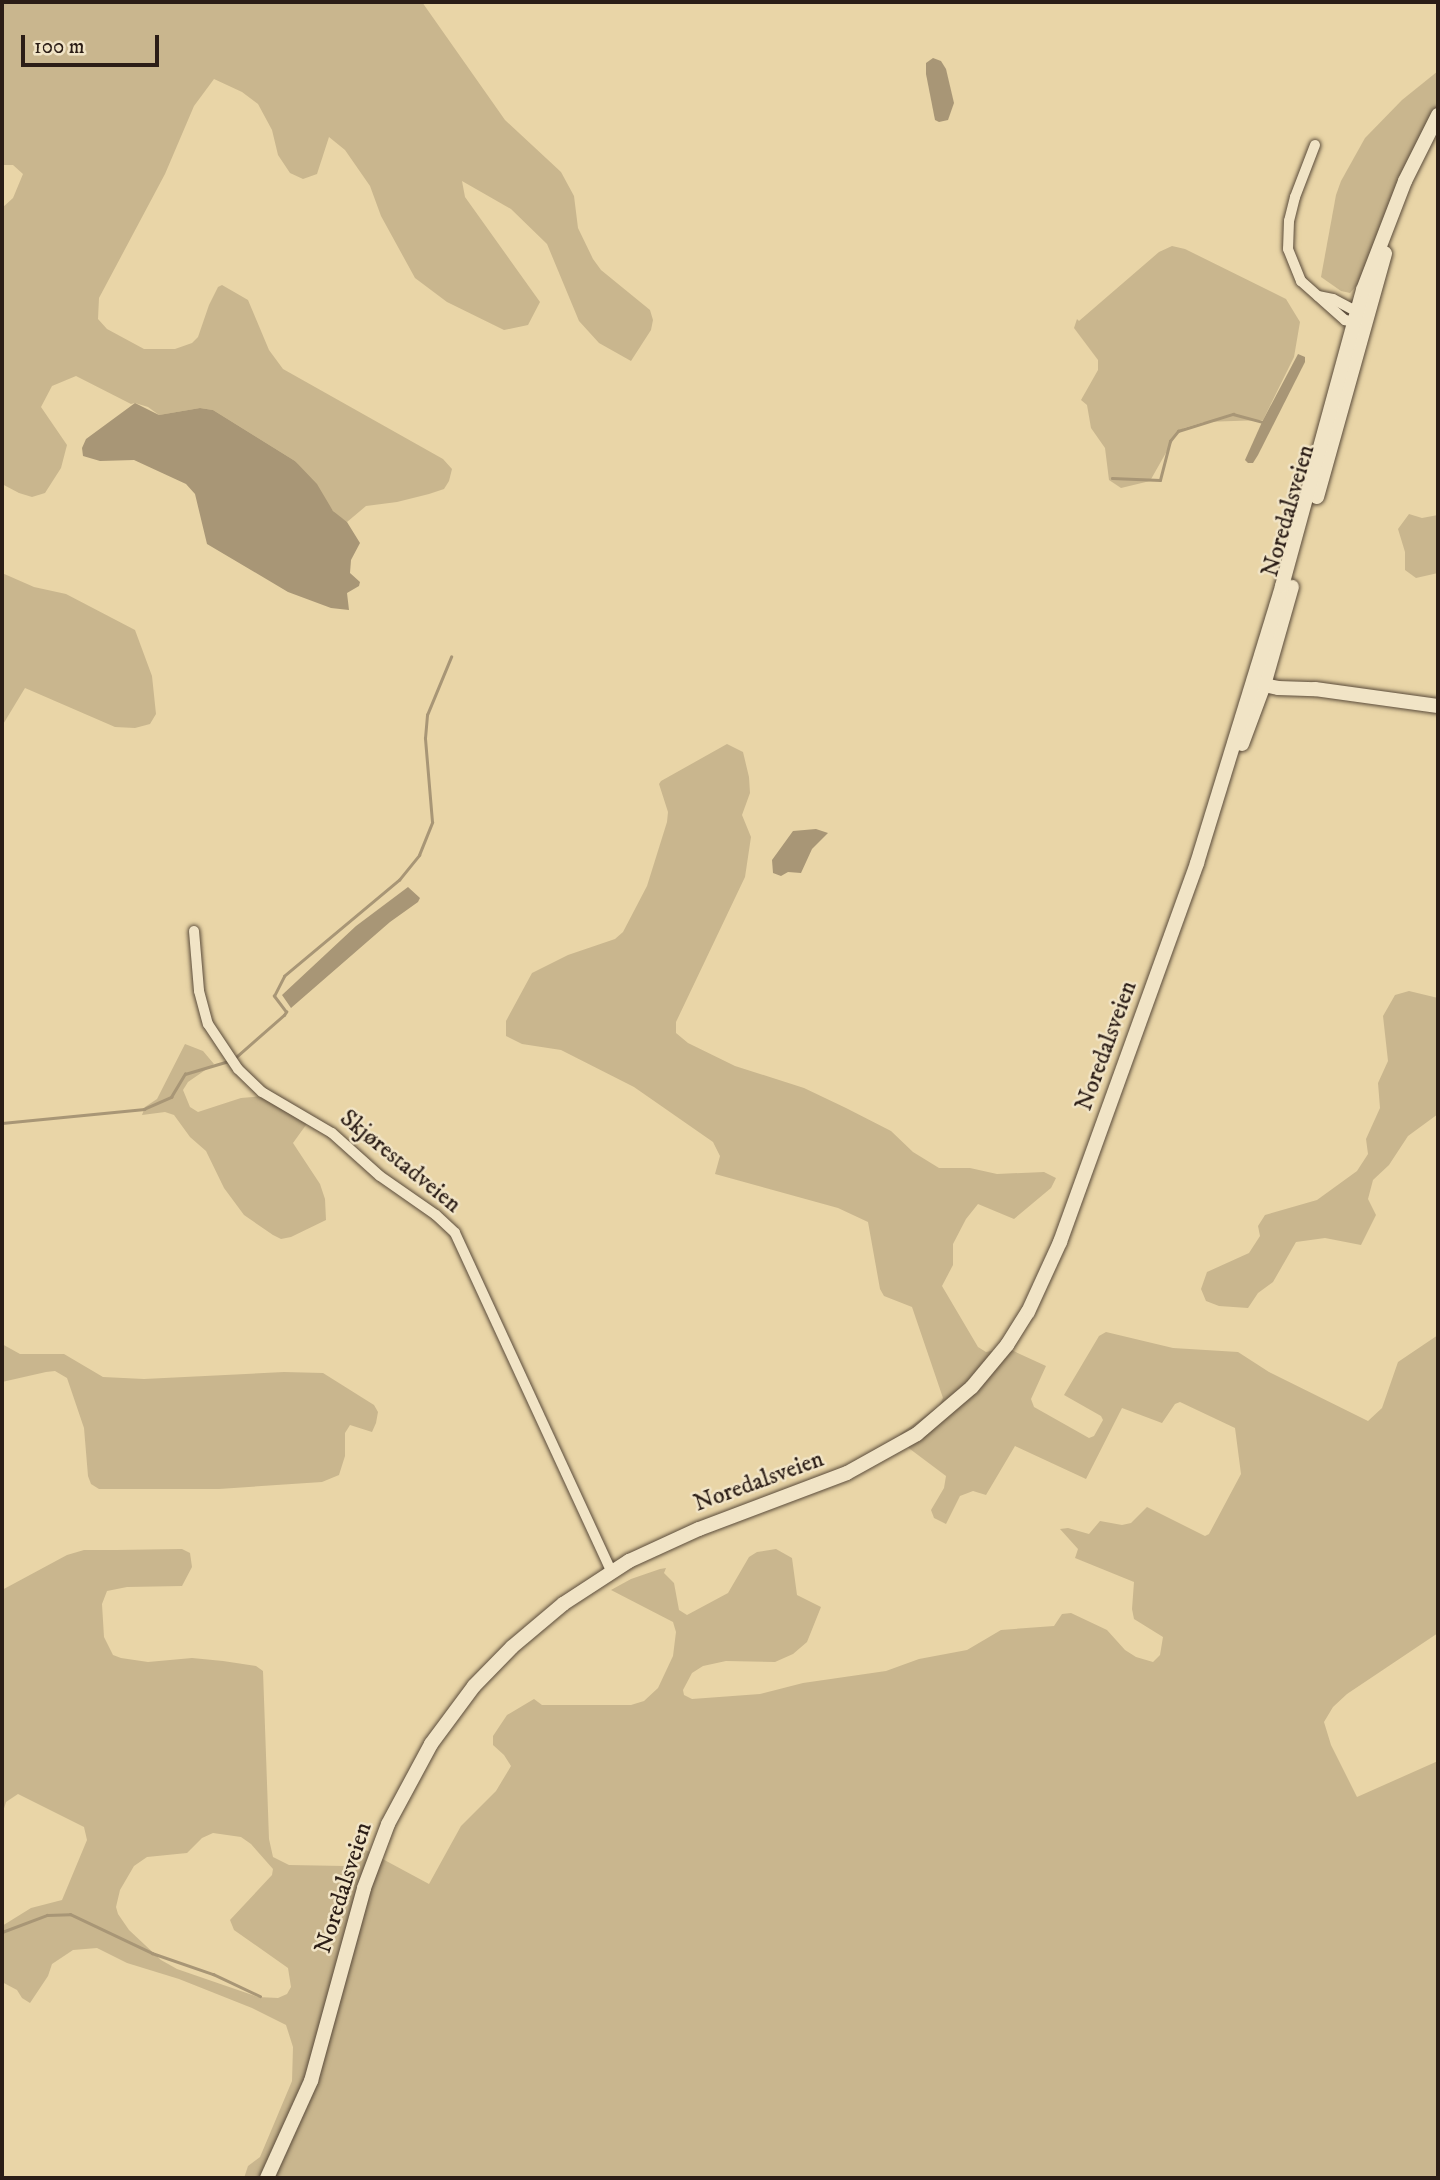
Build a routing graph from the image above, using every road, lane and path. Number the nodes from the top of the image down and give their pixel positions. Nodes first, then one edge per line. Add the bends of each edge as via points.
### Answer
1 (1438, 115) edge
2 (1315, 145) dead end
3 (1360, 319) junction
4 (1262, 678) junction
5 (1438, 706) edge
6 (194, 931) dead end
7 (611, 1572) junction
8 (267, 2178) edge

1 - 3 main road, Noredalsveien via 1395,207
2 - 3 street via 1295,197 1288,249 1301,281
3 - 4 main road, Noredalsveien
4 - 5 main road
4 - 7 main road, Noredalsveien via 1060,1242 1028,1312 992,1365 939,1418 874,1461 678,1537
6 - 7 street, Skjørestadveien via 199,991 208,1024 238,1069 262,1092 332,1133 455,1233
7 - 8 main road, Noredalsveien via 563,1604 498,1660 450,1717 413,1774 367,1878 311,2081

